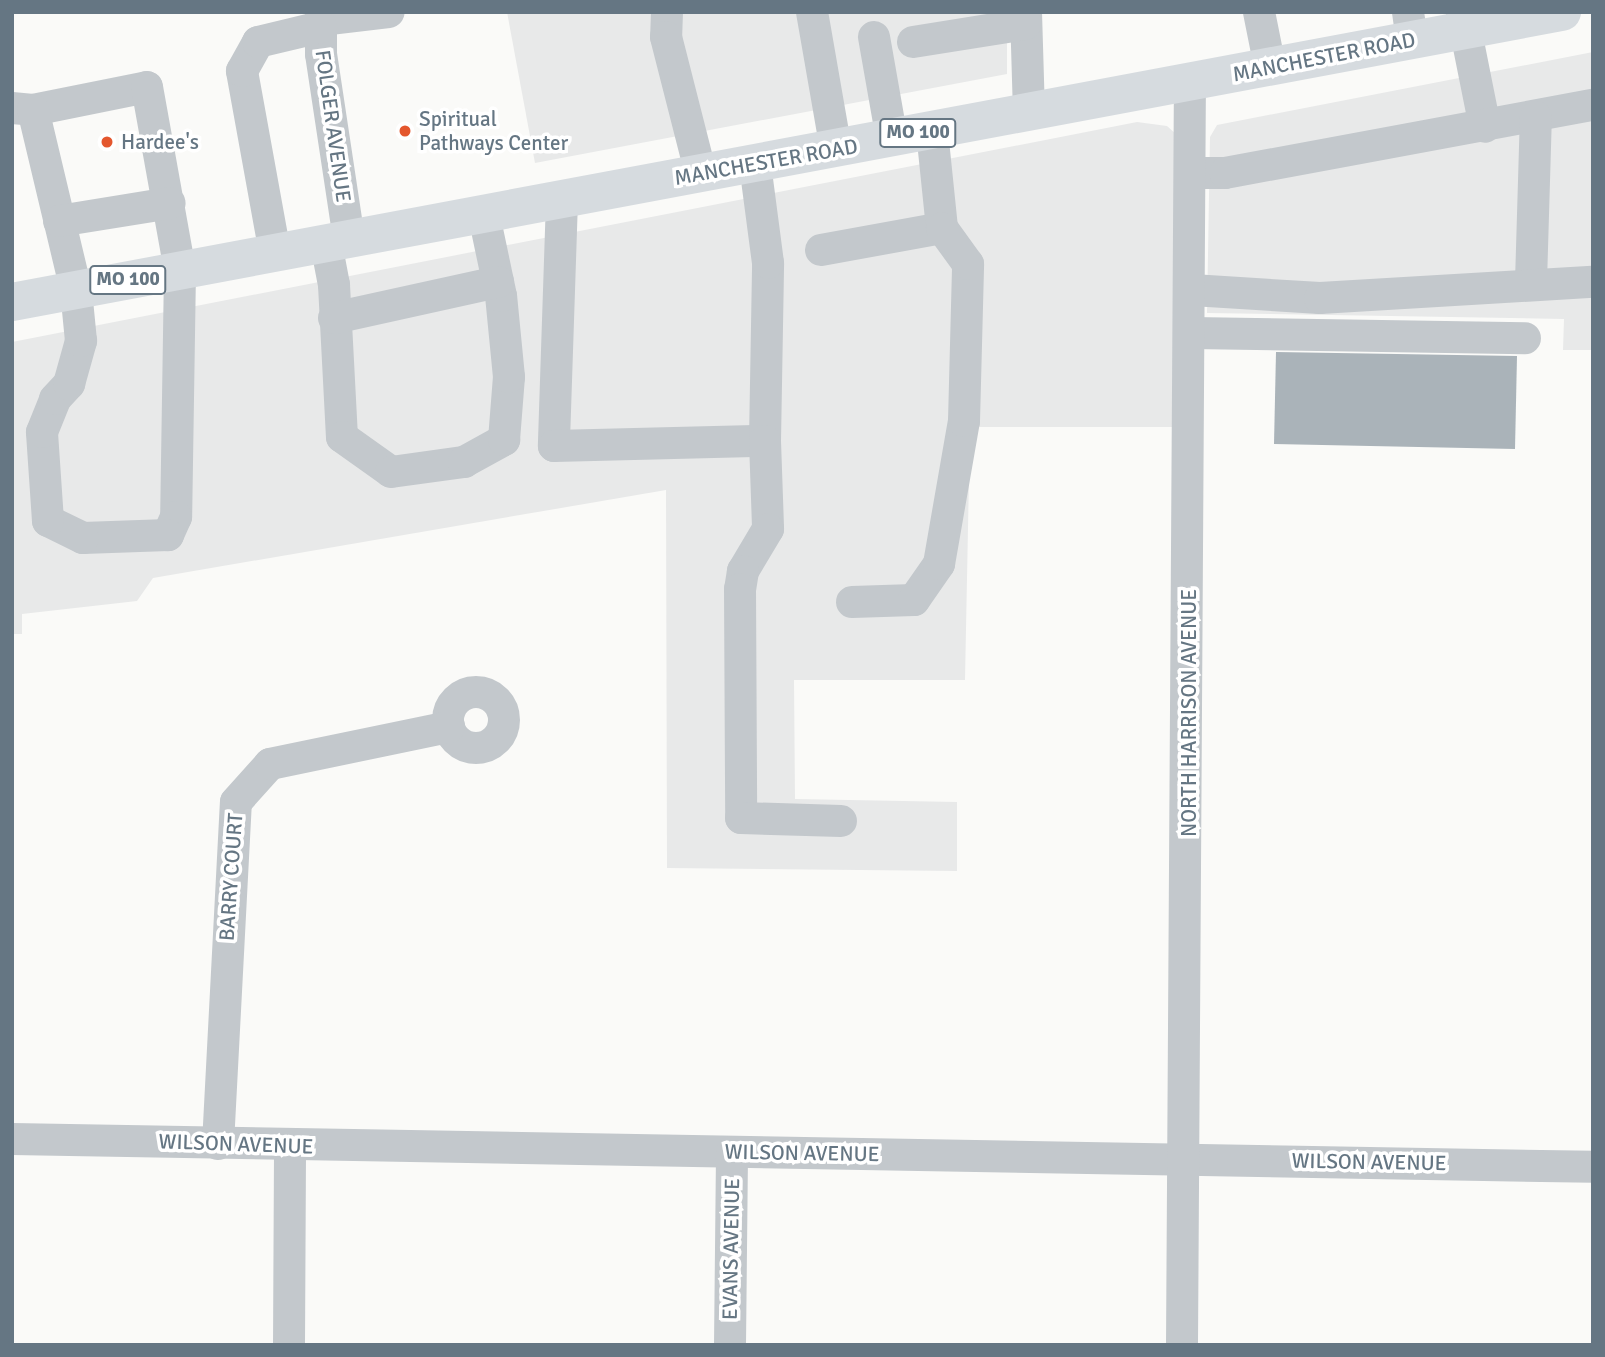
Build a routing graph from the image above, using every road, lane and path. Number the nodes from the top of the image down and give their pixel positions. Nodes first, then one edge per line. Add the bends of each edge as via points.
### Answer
1 (389, 12) edge
2 (667, 12) edge
3 (812, 12) edge
4 (1259, 12) edge
5 (1562, 12) edge
6 (1026, 18) edge
7 (321, 20) edge
8 (1464, 21) edge
9 (1410, 26) edge
10 (874, 37) dead end
11 (913, 42) dead end
12 (1270, 67) junction
13 (1190, 82) junction
14 (1593, 105) edge
15 (22, 109) edge
16 (1029, 113) junction
17 (1536, 117) junction
18 (1485, 127) junction
19 (932, 131) junction
20 (892, 139) junction
21 (836, 150) junction
22 (755, 164) junction
23 (1194, 173) junction
24 (701, 174) junction
25 (562, 200) junction
26 (170, 203) junction
27 (484, 215) junction
28 (60, 221) junction
29 (942, 228) junction
30 (338, 242) junction
31 (821, 250) dead end
32 (275, 254) junction
33 (180, 271) junction
34 (498, 282) junction
35 (1531, 282) junction
36 (1593, 282) edge
37 (76, 290) junction
38 (1192, 290) junction
39 (12, 302) edge
40 (334, 318) junction
41 (1192, 334) junction
42 (1525, 338) dead end
43 (765, 441) junction
44 (852, 602) dead end
45 (449, 727) dead end
46 (841, 821) dead end
47 (12, 1139) edge
48 (218, 1144) junction
49 (290, 1147) junction
50 (732, 1153) junction
51 (1185, 1157) junction
52 (1593, 1167) edge
53 (289, 1345) edge
54 (730, 1345) edge
55 (1182, 1345) edge

1 - 7 street
2 - 24 street via 666,37
3 - 21 street
4 - 12 street
5 - 8 main road, MANCHESTER ROAD / MO 100
6 - 11 street
6 - 16 street
7 - 30 street, FOLGER AVENUE
7 - 32 street via 258,42 242,71
8 - 9 main road, MANCHESTER ROAD / MO 100
8 - 18 street
9 - 12 main road, MANCHESTER ROAD / MO 100
10 - 20 street
12 - 13 main road, MANCHESTER ROAD / MO 100
13 - 16 main road, MANCHESTER ROAD / MO 100
13 - 23 street, NORTH HARRISON AVENUE
14 - 17 street
15 - 26 street via 146,87
15 - 28 street
16 - 19 main road, MANCHESTER ROAD / MO 100
17 - 18 street
17 - 35 street
18 - 23 street via 1225,173
19 - 20 main road, MANCHESTER ROAD / MO 100
19 - 29 street
20 - 21 main road, MANCHESTER ROAD / MO 100
21 - 22 main road, MANCHESTER ROAD / MO 100
22 - 24 main road, MANCHESTER ROAD / MO 100
22 - 43 street via 768,263
23 - 38 street, NORTH HARRISON AVENUE
24 - 25 main road, MANCHESTER ROAD / MO 100
25 - 27 main road, MANCHESTER ROAD / MO 100
25 - 43 street via 554,446
26 - 28 street
26 - 33 street
27 - 30 main road, MANCHESTER ROAD / MO 100
27 - 34 street
28 - 37 street
29 - 31 street
29 - 44 street via 968,264 964,421 939,564 914,600
30 - 32 main road, MANCHESTER ROAD / MO 100
30 - 40 street, FOLGER AVENUE
32 - 33 main road, MANCHESTER ROAD / MO 100
33 - 37 main road, MANCHESTER ROAD / MO 100
33 - 37 street via 174,529 148,538 67,534 48,521 42,432 55,399 69,384 82,341
34 - 40 street
34 - 40 street, FOLGER AVENUE via 509,377 505,440 464,462 391,472 342,437
35 - 36 street
35 - 38 street via 1293,296
37 - 39 main road, MANCHESTER ROAD / MO 100
38 - 41 street, NORTH HARRISON AVENUE
41 - 42 street
41 - 51 street, NORTH HARRISON AVENUE
43 - 46 street via 768,529 743,571 740,589 741,818
45 - 48 street, BARRY COURT via 270,764 236,803
47 - 48 street, WILSON AVENUE
48 - 49 street, WILSON AVENUE
49 - 50 street, WILSON AVENUE
49 - 53 street
50 - 51 street, WILSON AVENUE
50 - 54 street, EVANS AVENUE
51 - 52 street, WILSON AVENUE
51 - 55 street, NORTH HARRISON AVENUE

